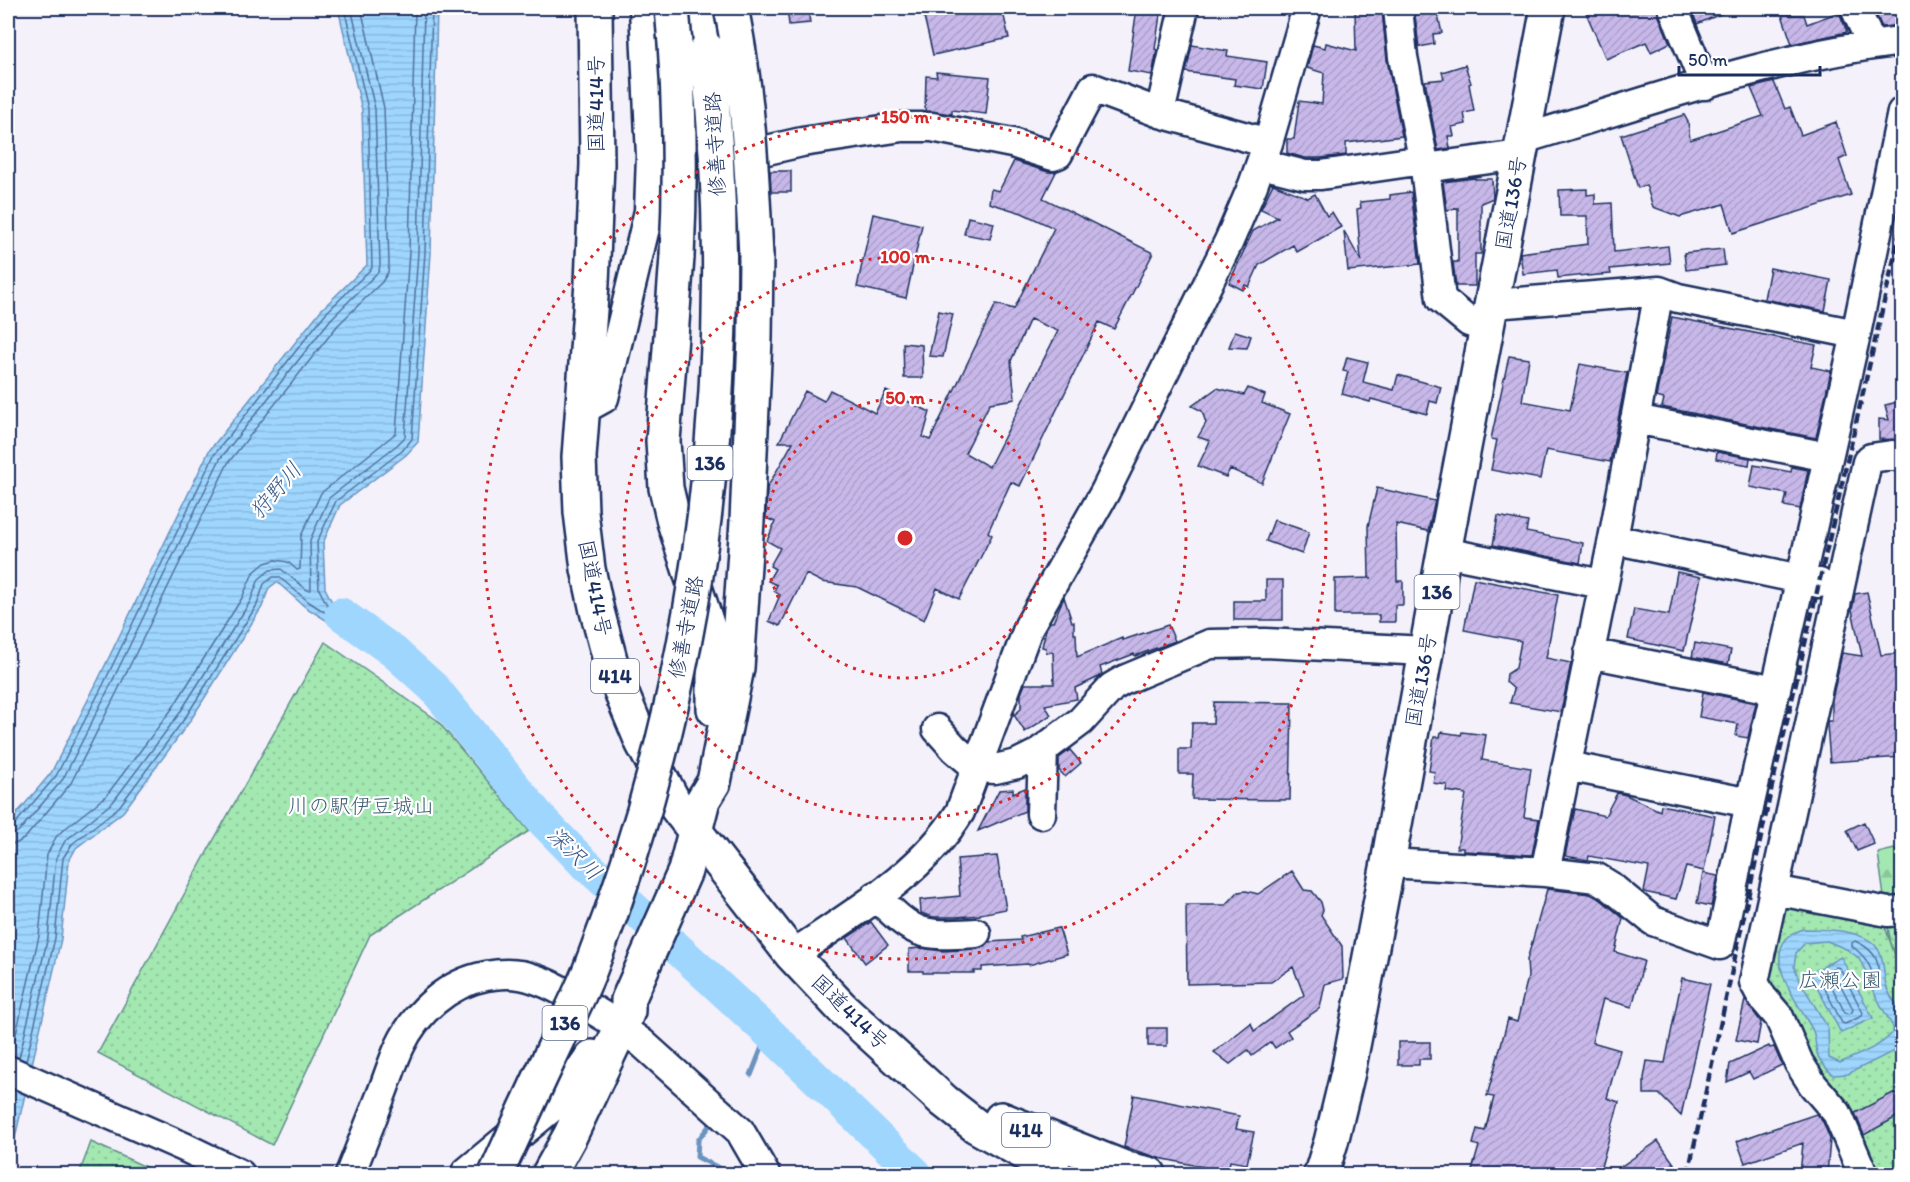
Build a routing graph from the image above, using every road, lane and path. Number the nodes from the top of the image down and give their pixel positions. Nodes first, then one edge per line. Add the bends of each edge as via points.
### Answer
1 (595, 8) edge
2 (644, 8) edge
3 (672, 8) edge
4 (699, 8) edge
5 (704, 8) edge
6 (731, 8) edge
7 (1184, 8) edge
8 (1307, 8) edge
9 (1398, 8) edge
10 (1548, 8) edge
11 (1673, 8) edge
12 (1855, 8) edge
13 (1902, 41) edge
14 (1872, 45) junction
15 (707, 49) junction
16 (1705, 85) junction
17 (1902, 112) edge
18 (1160, 113) junction
19 (1521, 147) junction
20 (1265, 154) junction
21 (651, 156) junction
22 (1424, 164) junction
23 (1659, 291) junction
24 (1490, 316) junction
25 (1856, 334) junction
26 (584, 409) junction
27 (1635, 419) junction
28 (1828, 457) junction
29 (1902, 457) edge
30 (1613, 539) junction
31 (1444, 552) junction
32 (1801, 579) junction
33 (1602, 584) junction
34 (1840, 587) junction
35 (1426, 651) junction
36 (1589, 653) junction
37 (1776, 690) junction
38 (937, 729) dead end
39 (1043, 749) junction
40 (1567, 766) junction
41 (977, 768) junction
42 (703, 800) junction
43 (1750, 803) junction
44 (1041, 814) dead end
45 (695, 831) junction
46 (1388, 863) junction
47 (1545, 872) junction
48 (1774, 890) junction
49 (876, 896) junction
50 (1902, 911) edge
51 (976, 933) dead end
52 (792, 955) junction
53 (620, 1016) junction
54 (910, 1069) junction
55 (8, 1070) edge
56 (1331, 1142) junction
57 (1041, 1172) edge
58 (240, 1174) edge
59 (350, 1174) edge
60 (468, 1174) edge
61 (496, 1174) edge
62 (549, 1174) edge
63 (765, 1174) edge
64 (1149, 1174) edge
65 (1305, 1174) edge
66 (1321, 1174) edge
67 (1863, 1174) edge

1 - 26 highway, 国道414号 / 414 via 597,165
2 - 21 street
3 - 42 highway, 136, bridge via 680,204 663,441 666,488 714,659 713,716
4 - 15 highway, 修善寺道路 / 136
5 - 15 highway, 修善寺道路 / 136
6 - 42 highway, bridge via 747,115 756,256 753,384 737,668 714,782
7 - 18 street
8 - 20 street
9 - 22 street via 1403,57
10 - 19 highway, 国道136号 / 136
11 - 16 street
12 - 14 street
13 - 14 street
14 - 16 street via 1779,63
15 - 61 highway, 修善寺道路 / 136, bridge via 718,199 720,309 716,413 702,537 680,662 649,791 594,958
16 - 19 street
17 - 25 street
18 - 20 street
18 - 21 street via 1093,88 1058,154 1053,156 932,126 902,127 767,150
19 - 22 street
19 - 24 highway, 国道136号 / 136
20 - 22 street via 1305,175
20 - 41 street via 1228,241 1105,492 1029,626
21 - 26 street via 649,211 604,398
22 - 24 street via 1441,299 1469,322
23 - 24 street
23 - 25 street
23 - 27 street
24 - 31 highway, 国道136号 / 136
25 - 28 street
26 - 45 highway, 国道414号 / 414 via 579,457 581,512 588,569 606,644 642,742 673,801
27 - 28 street
27 - 30 street
28 - 32 street
29 - 34 street via 1871,458 1867,462
30 - 32 street
30 - 33 street
31 - 33 street
31 - 35 highway, 国道136号 / 136
32 - 34 street
32 - 37 street
33 - 36 street
34 - 48 street
35 - 39 street via 1210,644 1112,687 1081,721
35 - 46 highway, 国道136号 / 136
36 - 37 street
36 - 40 street
37 - 43 street
38 - 41 street
39 - 41 street via 1017,764
39 - 44 street
40 - 43 street
40 - 47 street
41 - 49 street via 948,832
42 - 45 highway, 136
43 - 47 street via 1720,945 1653,921 1597,878
45 - 52 highway, 国道414号 / 414
45 - 53 highway via 686,871
46 - 47 street
46 - 56 highway, 国道136号 / 136
48 - 50 street via 1888,912
48 - 67 street via 1754,982 1779,1017 1798,1063 1837,1113
49 - 51 street via 897,917 925,934
49 - 52 street
52 - 54 highway, 国道414号 / 414 via 841,1007
53 - 59 street via 534,978 514,975 476,978 443,993 401,1044
53 - 60 highway via 557,1100
53 - 62 highway via 570,1136
53 - 63 street via 642,1043 740,1131
54 - 57 highway, 国道414号 / 414 via 944,1101
54 - 64 highway, 414 via 1007,1122
55 - 58 street
56 - 65 highway
56 - 66 highway, 国道136号 / 136

